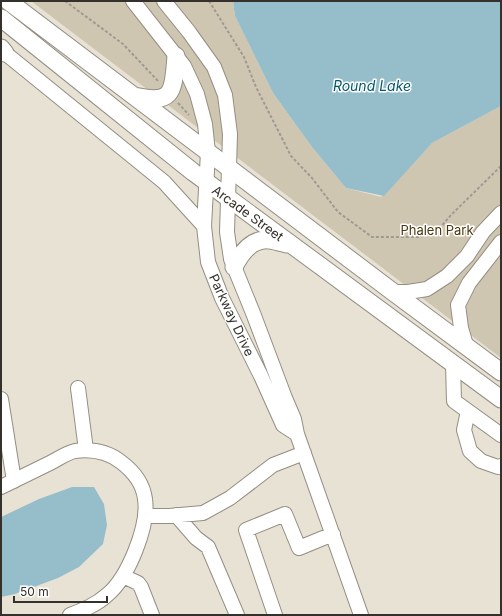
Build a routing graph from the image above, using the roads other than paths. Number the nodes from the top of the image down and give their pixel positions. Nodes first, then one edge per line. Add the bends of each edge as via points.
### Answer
1 (8, 1) edge
2 (133, 1) edge
3 (164, 1) edge
4 (1, 18) edge
5 (3, 50) edge
6 (176, 56) junction
7 (133, 96) junction
8 (208, 152) junction
9 (230, 168) junction
10 (206, 182) junction
11 (228, 198) junction
12 (501, 213) edge
13 (204, 226) junction
14 (501, 242) edge
15 (474, 244) junction
16 (291, 245) junction
17 (489, 255) junction
18 (459, 264) junction
19 (234, 267) junction
20 (474, 276) junction
21 (393, 292) junction
22 (466, 345) junction
23 (453, 364) junction
24 (501, 372) edge
25 (78, 388) dead end
26 (1, 399) edge
27 (501, 400) edge
28 (468, 411) junction
29 (297, 434) junction
30 (501, 435) edge
31 (86, 450) junction
32 (304, 453) junction
33 (501, 466) edge
34 (7, 484) edge
35 (146, 516) junction
36 (176, 516) junction
37 (333, 534) junction
38 (123, 576) junction
39 (70, 615) edge
40 (152, 615) edge
41 (237, 615) edge
42 (275, 615) edge
43 (361, 615) edge

1 - 7 main road, Arcade Street
2 - 6 street, Parkway Drive
3 - 9 street, Parkway Drive via 214,67 225,95 230,134
4 - 10 main road, Arcade Street
5 - 13 street via 164,182
6 - 7 main road via 174,83 169,93 162,98 151,100
6 - 8 street, Parkway Drive via 184,66 197,94 205,124
7 - 8 main road, Arcade Street
8 - 9 main road, Arcade Street
8 - 10 street, Parkway Drive
9 - 11 street, Parkway Drive
9 - 21 main road, Arcade Street
10 - 11 main road, Arcade Street
10 - 13 street, Parkway Drive
11 - 16 main road, Arcade Street
11 - 19 street, Parkway Drive via 227,232
12 - 15 street
13 - 29 street, Parkway Drive via 208,262 222,298 283,425
14 - 17 street
15 - 17 street
15 - 18 street
16 - 19 main road via 264,240 250,244
16 - 23 main road, Arcade Street
17 - 20 street
18 - 20 street
18 - 21 street via 447,276 427,289
19 - 29 street, Parkway Drive via 294,419
20 - 22 street via 458,305
21 - 22 main road, Arcade Street
22 - 24 main road, Arcade Street
23 - 27 main road, Arcade Street
23 - 28 street via 454,401
25 - 31 street
26 - 34 street
28 - 30 street
28 - 33 street via 464,430 470,451 481,461
29 - 32 street, Parkway Drive
31 - 34 street via 73,452
31 - 35 street via 104,453 131,469 140,482 145,498
32 - 36 street via 273,465 230,498 203,513
32 - 37 street, Parkway Drive
35 - 36 street
35 - 38 street via 132,559
36 - 41 street via 208,547
37 - 42 street via 299,548 285,514 246,530
37 - 43 street, Parkway Drive
38 - 39 street via 108,594 87,609
38 - 40 street via 141,587

